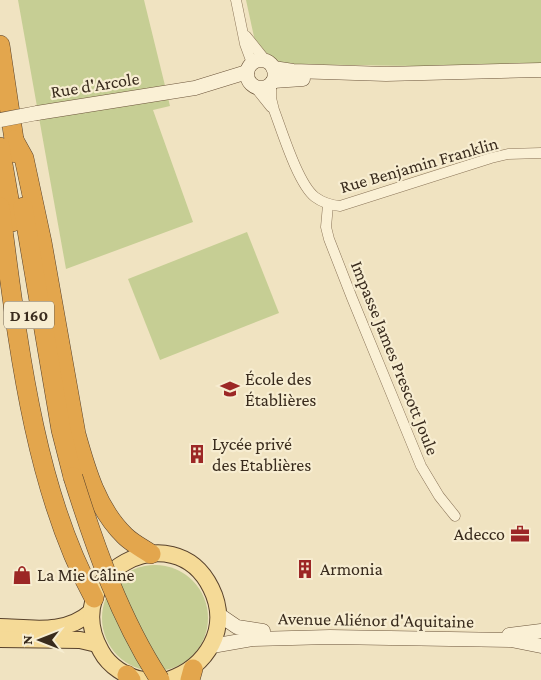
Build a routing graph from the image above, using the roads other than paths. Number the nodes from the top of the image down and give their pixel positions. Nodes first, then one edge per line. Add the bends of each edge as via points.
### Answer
1 (236, 0) edge
2 (0, 45) edge
3 (541, 70) edge
4 (261, 75) junction
5 (274, 110) junction
6 (0, 120) edge
7 (7, 143) edge
8 (541, 153) edge
9 (328, 205) junction
10 (0, 207) edge
11 (69, 479) junction
12 (455, 516) dead end
13 (150, 554) junction
14 (93, 605) junction
15 (218, 614) junction
16 (0, 620) edge
17 (0, 627) edge
18 (62, 628) junction
19 (541, 631) edge
20 (0, 639) edge
21 (97, 644) junction
22 (212, 646) junction
23 (541, 646) edge
24 (191, 674) edge
25 (134, 678) edge
26 (150, 680) edge
27 (160, 680) edge
28 (168, 680) edge

1 - 4 street via 244,33
2 - 7 highway, D 160
3 - 4 main road, Rue d'Arcole via 386,74 293,71
4 - 5 street
4 - 5 street
4 - 6 main road, Rue d'Arcole, bridge via 217,88 195,88
5 - 9 street, Rue Benjamin Franklin via 304,184
7 - 11 highway, D 160
7 - 13 highway via 24,158 83,461 106,512 126,537
8 - 9 street, Rue Benjamin Franklin via 491,158 340,206
9 - 12 street, Impasse James Prescott Joule via 326,227 329,240 355,306 425,473
10 - 14 highway, D 160 via 35,428 57,510
11 - 26 highway, D 160 via 86,553 107,603
11 - 27 highway, D 160, bridge via 109,579
13 - 14 main road via 122,563 100,584
13 - 15 main road via 171,556 197,570 210,586
14 - 18 main road via 78,623
14 - 21 main road via 91,623
15 - 19 main road, Avenue Aliénor d'Aquitaine via 237,627 250,631 511,635
15 - 22 main road
16 - 18 street via 51,622
17 - 18 main road
20 - 21 main road via 80,640
21 - 25 main road via 110,663
22 - 23 main road, Avenue Aliénor d'Aquitaine via 252,638 322,637 511,640
22 - 24 main road
24 - 28 main road

